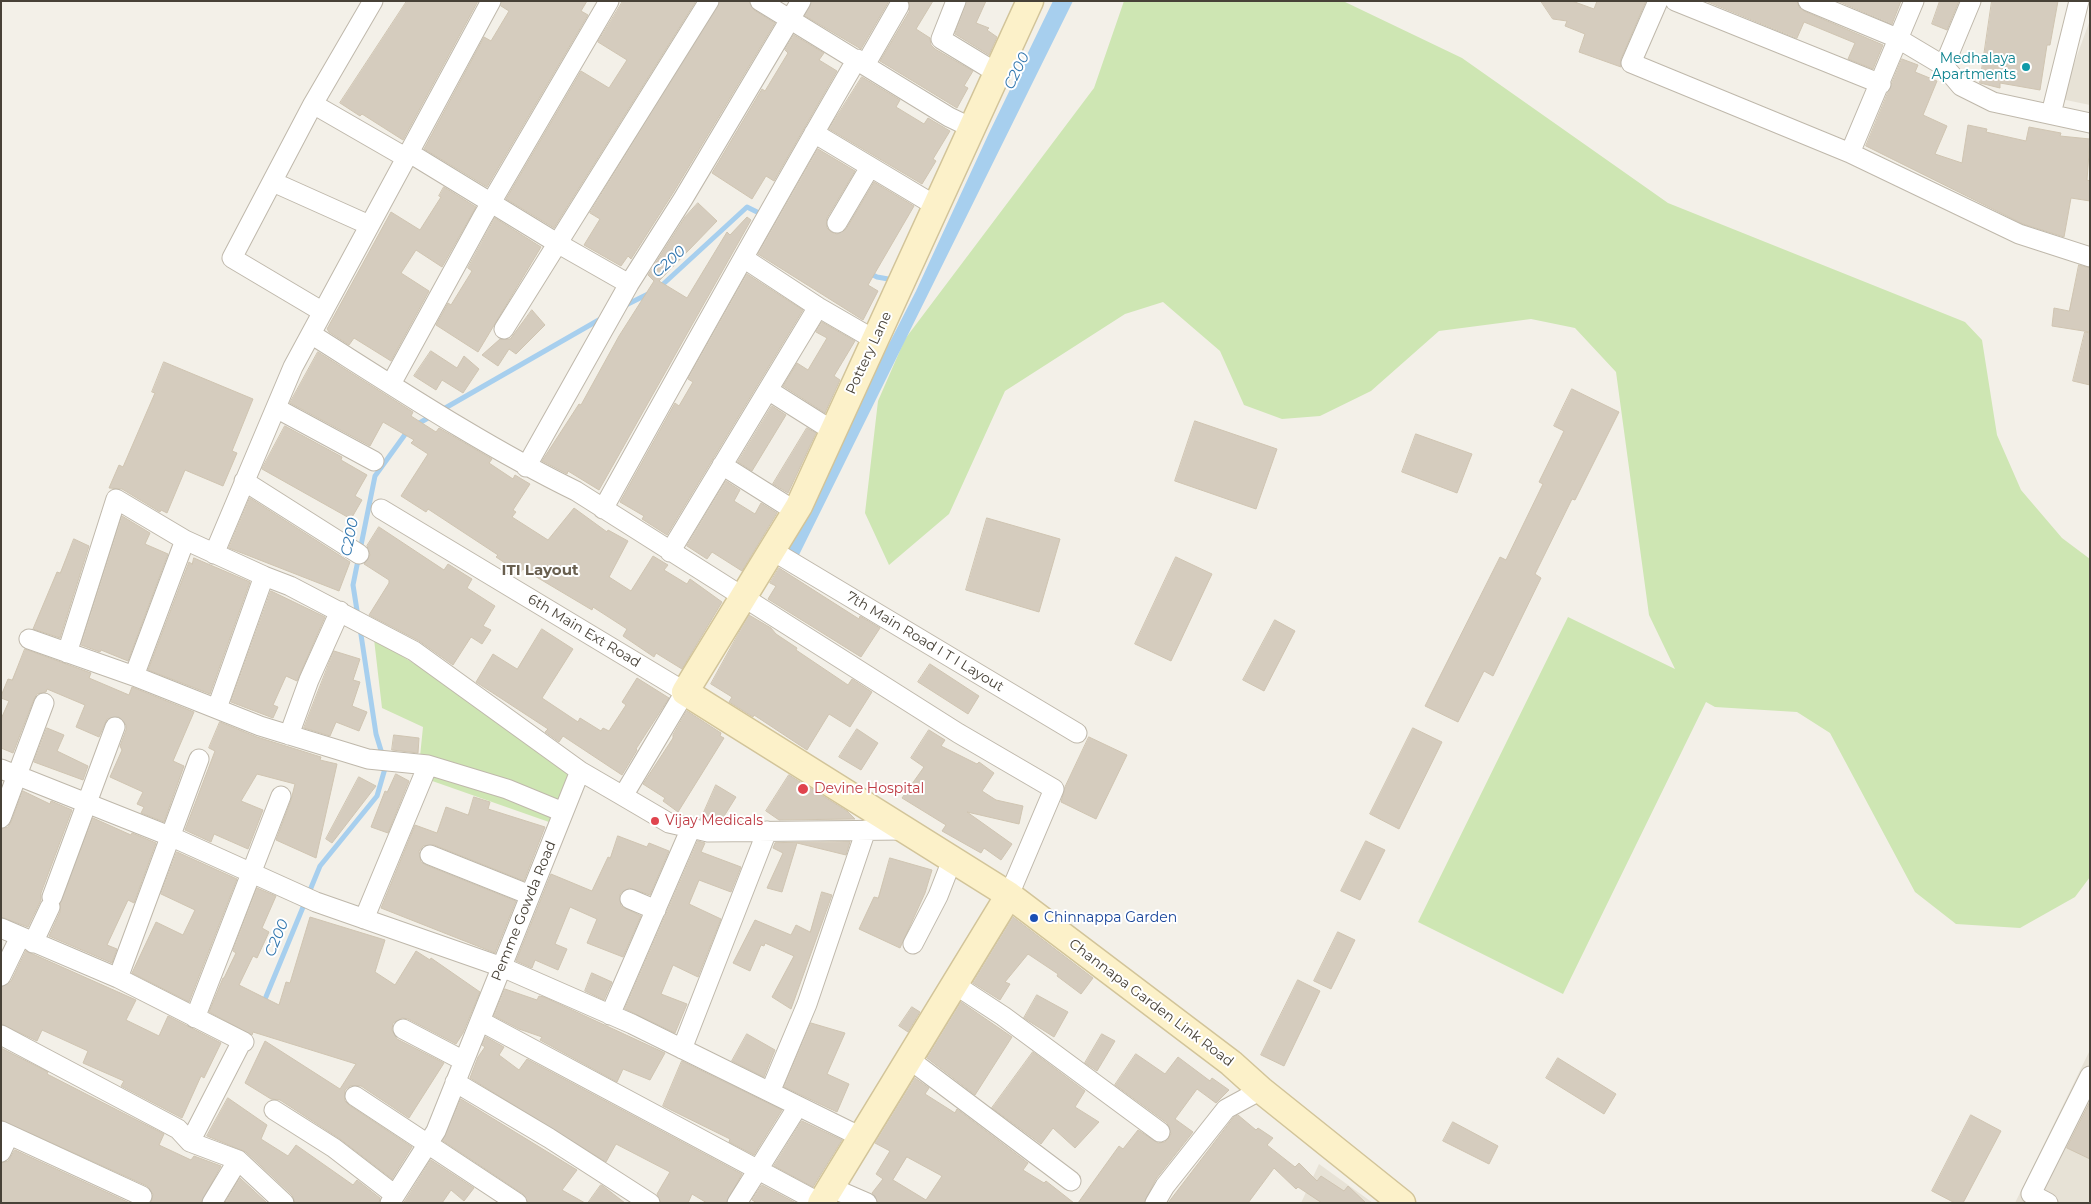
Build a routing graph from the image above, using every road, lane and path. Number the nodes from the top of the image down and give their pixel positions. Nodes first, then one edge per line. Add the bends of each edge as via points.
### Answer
1 (373, 1) edge
2 (491, 1) edge
3 (609, 1) edge
4 (709, 1) edge
5 (760, 1) edge
6 (801, 1) edge
7 (956, 1) edge
8 (1030, 1) edge
9 (1658, 1) edge
10 (1675, 1) edge
11 (1808, 1) edge
12 (1914, 1) edge
13 (1971, 1) edge
14 (2079, 1) edge
15 (899, 6) dead end
16 (790, 19) junction
17 (1897, 38) junction
18 (861, 62) junction
19 (1944, 66) junction
20 (997, 73) junction
21 (1880, 84) junction
22 (313, 104) junction
23 (2051, 114) junction
24 (2090, 123) edge
25 (972, 128) junction
26 (814, 133) junction
27 (1850, 153) junction
28 (407, 154) junction
29 (870, 167) junction
30 (273, 182) junction
31 (492, 202) junction
32 (936, 206) junction
33 (837, 224) dead end
34 (369, 225) junction
35 (557, 243) junction
36 (2090, 257) edge
37 (745, 258) junction
38 (629, 284) junction
39 (818, 307) junction
40 (323, 312) junction
41 (504, 328) dead end
42 (311, 334) junction
43 (875, 340) junction
44 (391, 384) junction
45 (768, 390) junction
46 (276, 408) junction
47 (833, 431) junction
48 (374, 461) dead end
49 (722, 465) junction
50 (526, 467) junction
51 (244, 481) junction
52 (381, 509) dead end
53 (603, 509) junction
54 (795, 511) junction
55 (185, 540) junction
56 (773, 551) junction
57 (670, 552) junction
58 (214, 554) junction
59 (360, 554) dead end
60 (264, 576) junction
61 (743, 598) junction
62 (352, 618) junction
63 (29, 639) dead end
64 (67, 653) junction
65 (134, 676) junction
66 (685, 692) junction
67 (44, 703) dead end
68 (217, 708) junction
69 (115, 727) dead end
70 (1077, 732) dead end
71 (289, 735) junction
72 (199, 759) dead end
73 (428, 765) junction
74 (580, 771) junction
75 (10, 772) edge
76 (281, 796) dead end
77 (623, 796) junction
78 (87, 804) junction
79 (563, 812) junction
80 (1, 818) edge
81 (691, 828) junction
82 (866, 830) junction
83 (905, 830) junction
84 (767, 831) junction
85 (172, 837) junction
86 (430, 855) dead end
87 (952, 860) junction
88 (252, 872) junction
89 (530, 895) junction
90 (1009, 895) junction
91 (630, 899) dead end
92 (656, 910) junction
93 (364, 919) junction
94 (1, 928) edge
95 (27, 940) junction
96 (913, 944) dead end
97 (502, 967) junction
98 (1, 976) edge
99 (118, 978) junction
100 (954, 984) junction
101 (610, 1015) junction
102 (195, 1018) junction
103 (480, 1021) junction
104 (403, 1029) dead end
105 (1, 1035) edge
106 (682, 1049) junction
107 (909, 1059) junction
108 (464, 1061) junction
109 (2090, 1076) edge
110 (455, 1082) junction
111 (1261, 1090) junction
112 (770, 1092) junction
113 (355, 1096) dead end
114 (798, 1106) junction
115 (274, 1110) dead end
116 (1160, 1132) dead end
117 (5, 1133) edge
118 (861, 1137) junction
119 (194, 1143) junction
120 (427, 1144) junction
121 (1, 1152) edge
122 (238, 1160) junction
123 (759, 1170) junction
124 (1071, 1181) dead end
125 (142, 1196) dead end
126 (824, 1198) edge
127 (392, 1199) edge
128 (212, 1203) edge
129 (284, 1203) edge
130 (517, 1203) edge
131 (650, 1203) edge
132 (737, 1203) edge
133 (866, 1203) edge
134 (1155, 1203) edge
135 (1402, 1203) edge
136 (2048, 1203) edge

1 - 22 street
2 - 28 street
3 - 31 street
4 - 35 street
5 - 16 street
6 - 16 street
7 - 20 street via 941,40
8 - 20 street, Pottery Lane
9 - 27 street via 1631,63
10 - 21 street
11 - 17 street
12 - 17 street
13 - 19 street
14 - 23 street
15 - 18 street
16 - 18 street
16 - 38 street
17 - 19 street
17 - 21 street
18 - 25 street
18 - 26 street
19 - 23 street via 1961,86 1993,102
20 - 25 street, Pottery Lane
21 - 27 street
22 - 28 street
22 - 30 street
23 - 24 street
25 - 32 street, Pottery Lane
26 - 29 street
26 - 37 street
27 - 36 street via 2019,234
28 - 31 street
28 - 34 street
29 - 32 street
29 - 33 street
30 - 34 street
30 - 40 street via 232,258
31 - 35 street
31 - 44 street
32 - 43 street, Pottery Lane
34 - 40 street
35 - 38 street
35 - 41 street
37 - 39 street
37 - 53 street
38 - 50 street
39 - 43 street
39 - 45 street
40 - 42 street
42 - 44 street
42 - 46 street
43 - 47 street, Pottery Lane
44 - 50 street
45 - 47 street
45 - 49 street
46 - 48 street
46 - 51 street
47 - 54 street, Pottery Lane
49 - 54 street
49 - 57 street
50 - 53 street via 576,491
51 - 58 street
51 - 59 street
52 - 66 street, 6th Main Ext Road
53 - 57 street
54 - 56 street, Pottery Lane
55 - 58 street
55 - 64 street via 116,500
55 - 65 street
56 - 61 street, Pottery Lane
56 - 70 street, 7th Main Road I T I Layout
57 - 61 street
58 - 60 street
60 - 62 street
60 - 68 street
61 - 66 street, Pottery Lane
61 - 90 street via 958,733 1054,789
62 - 71 street via 309,680
62 - 74 street via 414,650
63 - 64 street
64 - 65 street
65 - 68 street
66 - 77 street
66 - 83 street, Channapa Garden Link Road
67 - 75 street
68 - 71 street
69 - 78 street
71 - 73 street via 385,761
72 - 85 street
73 - 79 street
73 - 93 street
74 - 77 street
74 - 79 street, Pemme Gowda Road
75 - 78 street
75 - 80 street
76 - 88 street
77 - 81 street via 669,823
78 - 85 street
78 - 95 street via 51,902
79 - 89 street, Pemme Gowda Road
81 - 84 street via 708,832
81 - 92 street
82 - 83 street
82 - 84 street
82 - 112 street via 807,1004
83 - 87 street, Channapa Garden Link Road
84 - 106 street
85 - 88 street
85 - 99 street
86 - 89 street
87 - 90 street, Channapa Garden Link Road
87 - 96 street
88 - 93 street via 316,902
88 - 102 street
89 - 97 street, Pemme Gowda Road
90 - 100 street
90 - 111 street, Channapa Garden Link Road via 1231,1063
91 - 92 street
92 - 101 street
93 - 97 street
94 - 95 street
95 - 98 street
95 - 99 street
97 - 101 street
97 - 103 street, Pemme Gowda Road
99 - 102 street
100 - 107 street
100 - 116 street via 1003,1016
101 - 106 street
102 - 119 street via 243,1041
103 - 108 street, Pemme Gowda Road
103 - 123 street
104 - 108 street
105 - 119 street via 178,1129
106 - 112 street
107 - 118 street
107 - 124 street
108 - 110 street, Pemme Gowda Road
109 - 136 street via 2031,1194
110 - 120 street, Pemme Gowda Road via 436,1131
110 - 131 street
111 - 134 street via 1226,1109
111 - 135 street, Channapa Garden Link Road
112 - 114 street
113 - 120 street
114 - 118 street
114 - 123 street
115 - 127 street via 334,1148
117 - 121 street
117 - 125 street
118 - 126 street
119 - 122 street
120 - 127 street, Pemme Gowda Road
120 - 130 street
122 - 128 street
122 - 129 street
123 - 126 street
123 - 132 street
126 - 133 street

